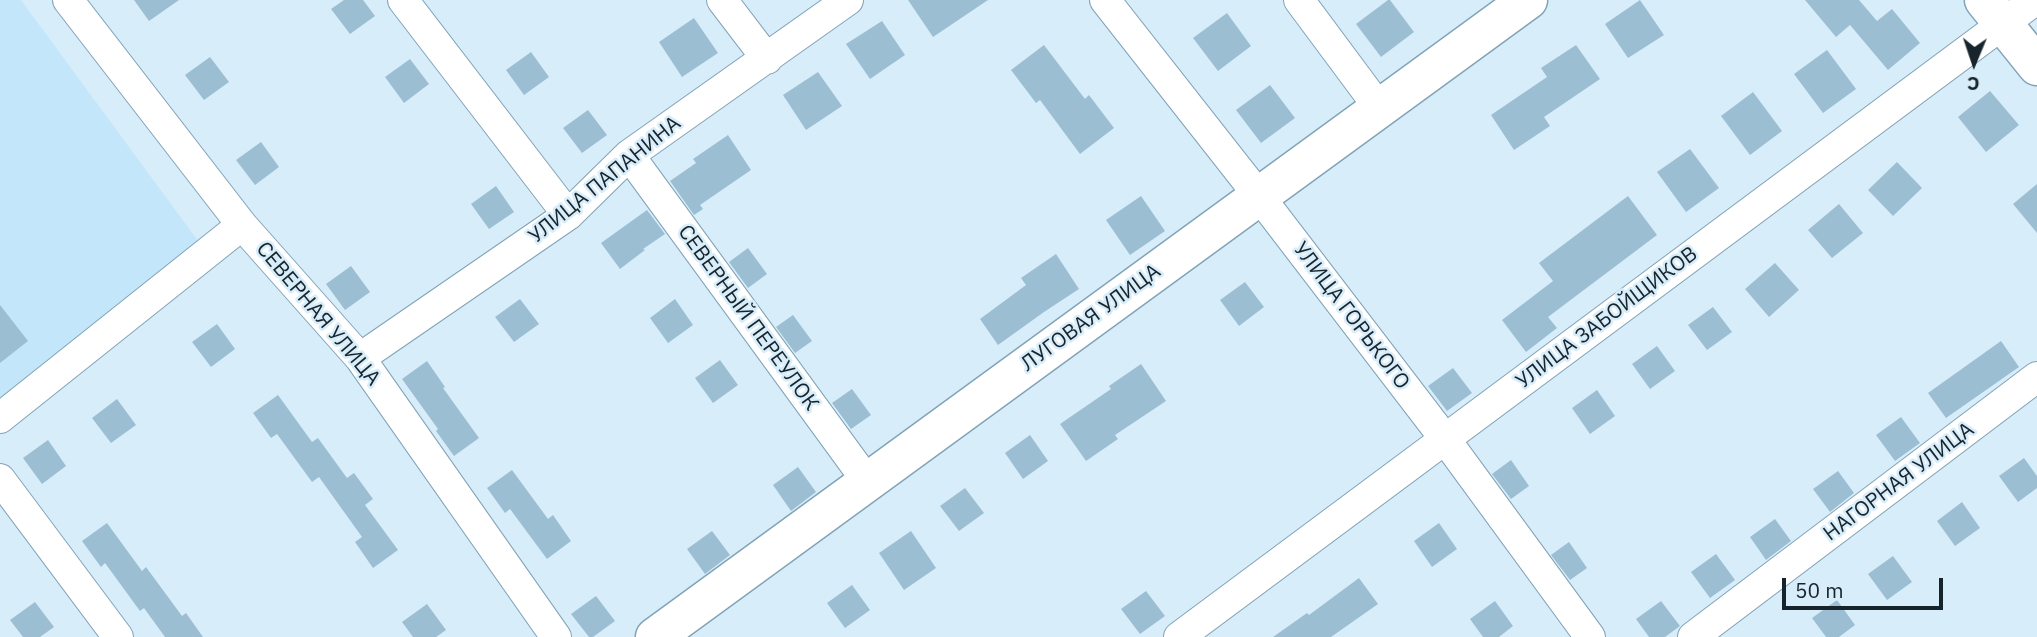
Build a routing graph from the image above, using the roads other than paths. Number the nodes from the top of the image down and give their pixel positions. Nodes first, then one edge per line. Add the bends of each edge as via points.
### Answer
1 (68, 0) edge
2 (403, 0) edge
3 (722, 0) edge
4 (848, 0) edge
5 (1105, 0) edge
6 (1299, 0) edge
7 (1528, 0) edge
8 (2035, 0) edge
9 (1993, 12) edge
10 (767, 59) junction
11 (2037, 66) edge
12 (1380, 109) junction
13 (629, 155) junction
14 (1259, 196) junction
15 (568, 215) junction
16 (242, 225) junction
17 (360, 358) junction
18 (2037, 377) edge
19 (0, 418) edge
20 (1445, 439) junction
21 (0, 479) edge
22 (867, 481) junction
23 (118, 637) edge
24 (556, 637) edge
25 (656, 637) edge
26 (1179, 637) edge
27 (1590, 637) edge
28 (1693, 637) edge

1 - 16 street, СЕВЕРНАЯ УЛИЦА
2 - 15 street
3 - 10 street
4 - 10 street, УЛИЦА ПАПАНИНА
5 - 14 street, УЛИЦА ГОРЬКОГО
6 - 12 street
7 - 12 main road, ЛУГОВАЯ УЛИЦА
8 - 9 street, УЛИЦА ЗАБОЙЩИКОВ
9 - 11 main road
9 - 20 street, УЛИЦА ЗАБОЙЩИКОВ
10 - 13 street, УЛИЦА ПАПАНИНА
12 - 14 main road, ЛУГОВАЯ УЛИЦА
13 - 15 street, УЛИЦА ПАПАНИНА
13 - 22 street, СЕВЕРНЫЙ ПЕРЕУЛОК
14 - 20 street, УЛИЦА ГОРЬКОГО
14 - 22 main road, ЛУГОВАЯ УЛИЦА
15 - 17 street, УЛИЦА ПАПАНИНА
16 - 17 street, СЕВЕРНАЯ УЛИЦА
16 - 19 street
17 - 24 street, СЕВЕРНАЯ УЛИЦА
18 - 28 street, НАГОРНАЯ УЛИЦА
20 - 26 street, УЛИЦА ЗАБОЙЩИКОВ
20 - 27 street, УЛИЦА ГОРЬКОГО
21 - 23 street
22 - 25 main road, ЛУГОВАЯ УЛИЦА

